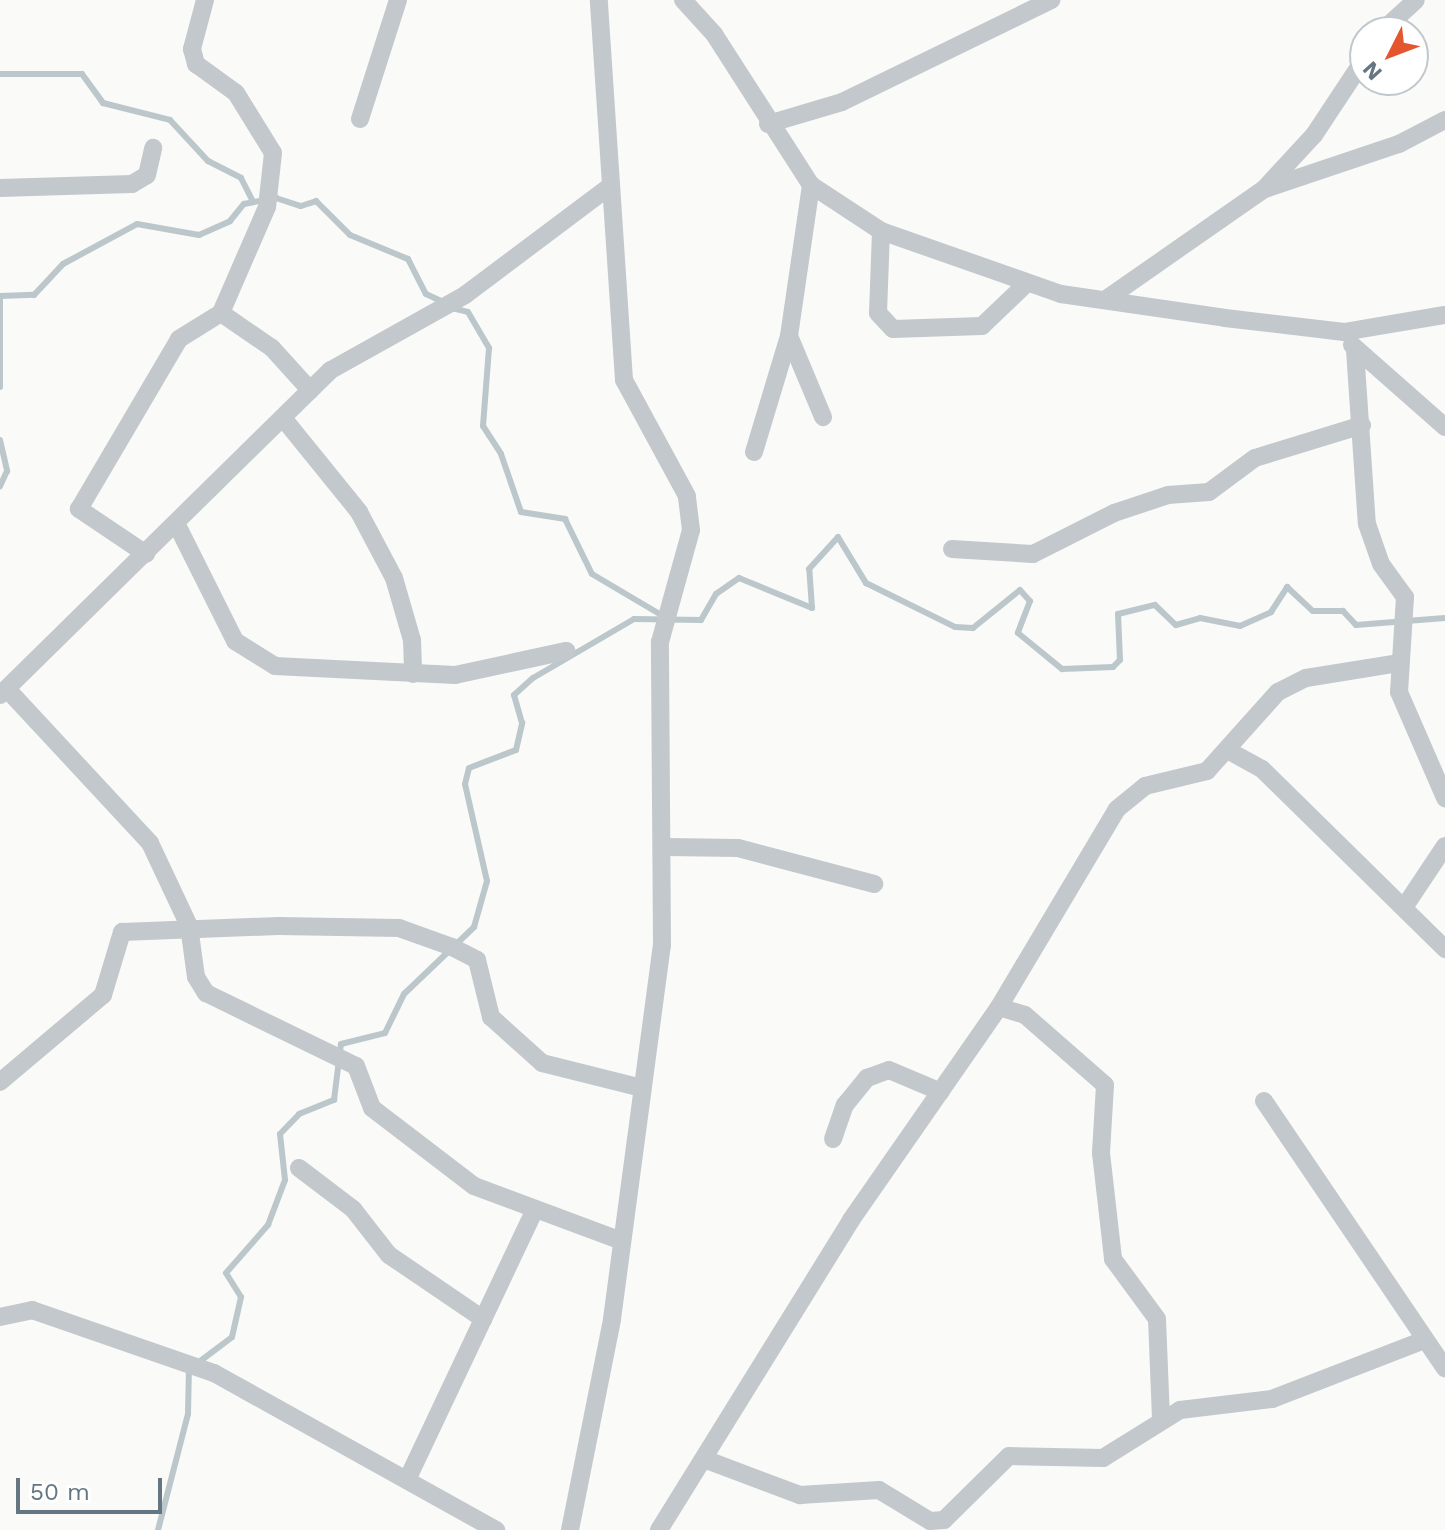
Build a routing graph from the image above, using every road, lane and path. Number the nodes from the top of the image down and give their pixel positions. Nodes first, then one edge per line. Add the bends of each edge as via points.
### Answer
1 (205, 0) edge
2 (398, 0) edge
3 (599, 0) edge
4 (683, 0) edge
5 (1051, 0) edge
6 (1416, 0) edge
7 (1398, 16) edge
8 (1349, 82) edge
9 (360, 119) dead end
10 (1445, 120) edge
11 (768, 124) junction
12 (153, 148) dead end
13 (811, 185) junction
14 (610, 186) junction
15 (0, 188) edge
16 (1264, 189) junction
17 (881, 231) junction
18 (1026, 284) junction
19 (1105, 300) junction
20 (221, 313) junction
21 (1445, 315) edge
22 (1344, 332) junction
23 (789, 336) junction
24 (1355, 350) junction
25 (310, 390) junction
26 (823, 417) dead end
27 (283, 418) junction
28 (1362, 425) junction
29 (1445, 427) edge
30 (754, 452) dead end
31 (176, 523) junction
32 (952, 549) dead end
33 (146, 554) junction
34 (566, 651) dead end
35 (1400, 663) junction
36 (413, 674) junction
37 (4, 692) edge
38 (1231, 752) junction
39 (1445, 798) edge
40 (1445, 846) edge
41 (666, 847) junction
42 (874, 884) dead end
43 (1405, 906) junction
44 (189, 926) junction
45 (1445, 949) edge
46 (999, 1007) junction
47 (0, 1082) edge
48 (642, 1088) junction
49 (941, 1092) junction
50 (1264, 1101) dead end
51 (833, 1139) dead end
52 (299, 1168) dead end
53 (533, 1213) junction
54 (622, 1241) junction
55 (0, 1317) edge
56 (483, 1319) junction
57 (1424, 1340) junction
58 (1445, 1368) edge
59 (1161, 1418) junction
60 (704, 1459) junction
61 (407, 1480) junction
62 (496, 1530) edge
63 (570, 1530) edge
64 (659, 1530) edge

1 - 20 street via 192,49 196,64 236,93 273,153 270,199
2 - 9 street
3 - 14 street
4 - 11 street via 714,34
5 - 11 street via 842,102
6 - 7 street
8 - 16 street via 1314,135
10 - 16 street via 1399,144
11 - 13 street
12 - 15 street via 147,175 132,184
13 - 17 street
13 - 23 street
14 - 25 street via 465,295 369,343
14 - 41 street via 624,380 687,496 691,530 667,598 660,642
16 - 19 street
17 - 18 street
17 - 18 street via 878,313 893,329 982,326
18 - 19 street
19 - 22 street
20 - 25 street via 272,348
20 - 33 street via 179,339 81,495 79,509 90,519
21 - 22 street
22 - 24 street
23 - 26 street
23 - 30 street
24 - 28 street
24 - 29 street
25 - 27 street
27 - 31 street
27 - 36 street via 359,512 394,578 412,640
28 - 32 street via 1255,458 1209,492 1168,495 1114,513 1033,554
28 - 35 street via 1367,524 1381,564 1405,597
31 - 33 street
31 - 36 street via 235,641 250,654 275,666
33 - 37 street
34 - 36 street via 455,675
35 - 38 street via 1306,678 1278,692
35 - 39 street via 1399,692
37 - 44 street via 150,843
38 - 43 street via 1262,769
38 - 46 street via 1207,771 1145,786 1117,809
40 - 43 street
41 - 42 street via 738,848
41 - 48 street via 662,945
43 - 45 street
44 - 47 street via 122,932 103,995
44 - 48 street via 399,928 477,960 491,1017 542,1063
44 - 53 street via 196,977 206,993 356,1066 372,1108 474,1186
46 - 49 street
46 - 59 street via 1025,1015 1105,1085 1101,1153 1111,1244 1133,1294 1157,1319
48 - 54 street
49 - 51 street via 889,1070 867,1078 845,1105
49 - 60 street via 851,1220
50 - 57 street
52 - 56 street via 353,1209 389,1255
53 - 54 street
53 - 56 street
54 - 63 street
55 - 61 street via 32,1310 214,1373
56 - 61 street
57 - 58 street
57 - 59 street via 1272,1399
59 - 60 street via 1103,1458 1009,1456 953,1514 930,1521 879,1490 800,1495
60 - 64 street
61 - 62 street

